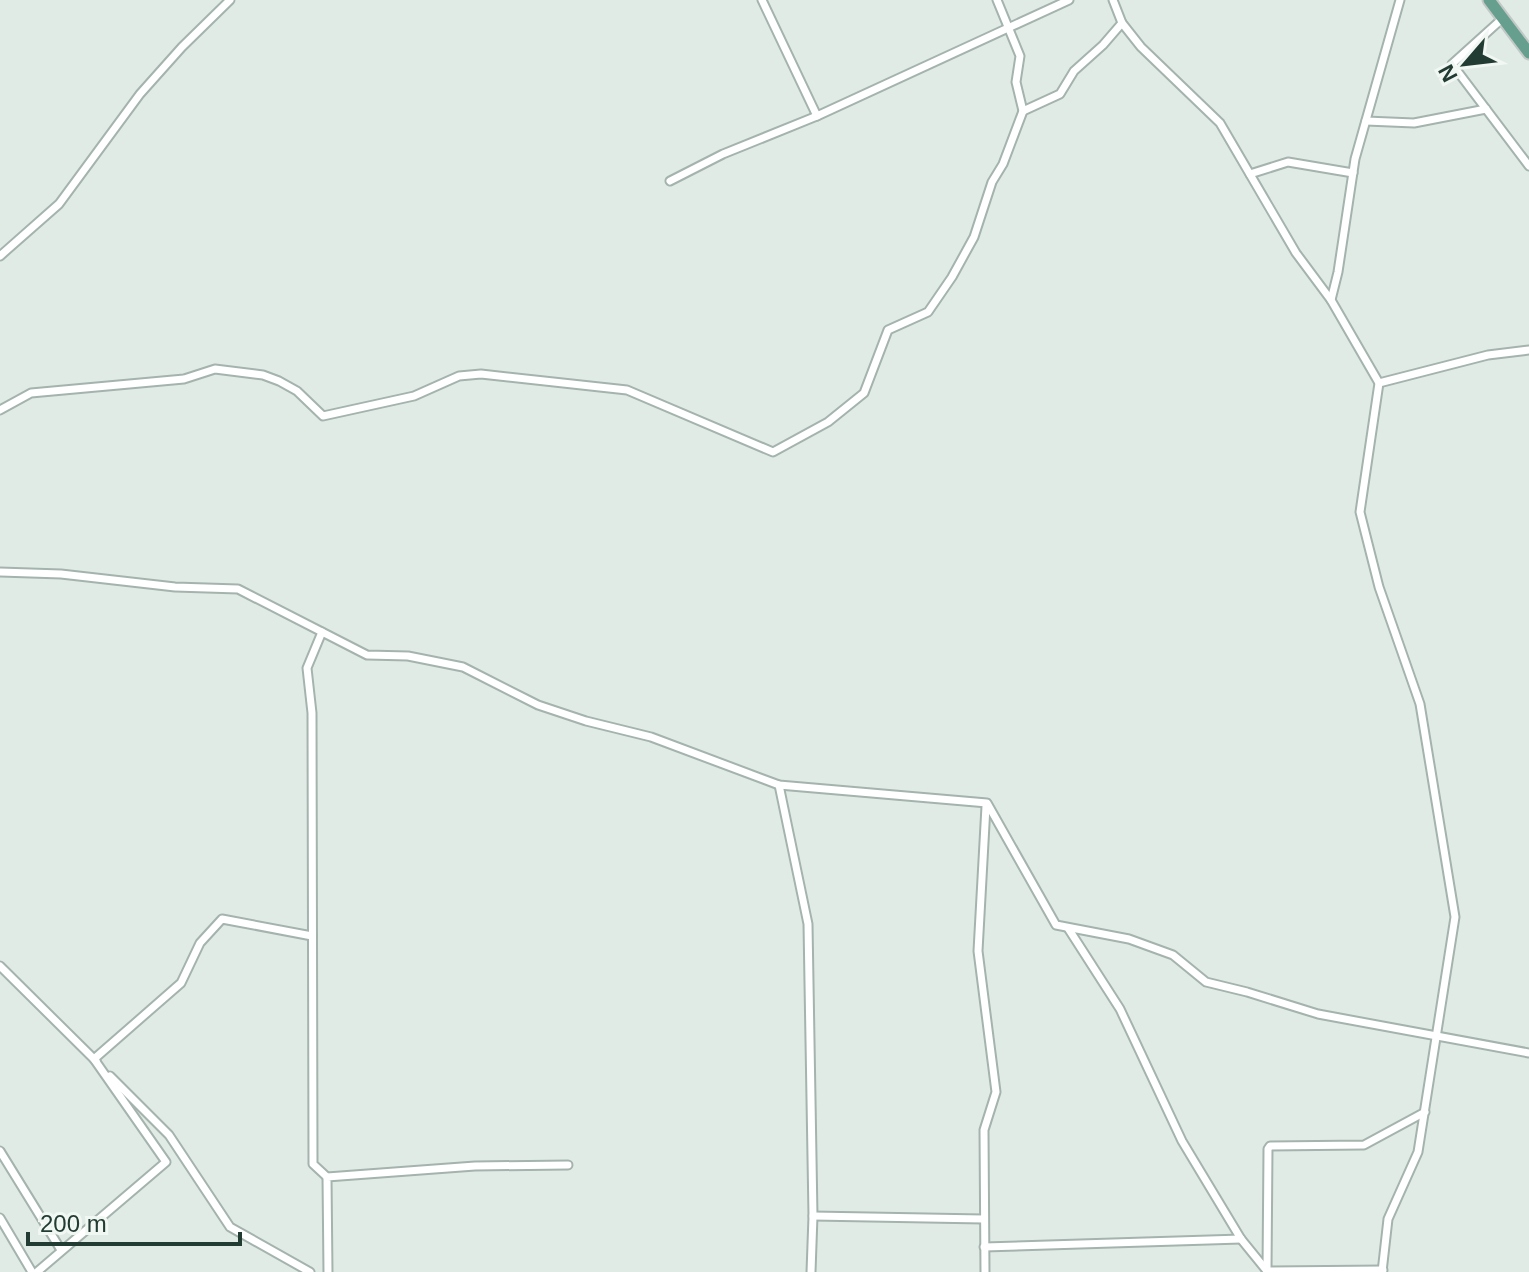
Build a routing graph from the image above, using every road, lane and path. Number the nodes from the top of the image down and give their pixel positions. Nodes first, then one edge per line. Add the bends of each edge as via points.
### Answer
1 (230, 0) edge
2 (762, 0) edge
3 (997, 0) edge
4 (1069, 0) edge
5 (1113, 0) edge
6 (1400, 0) edge
7 (1489, 0) edge
8 (1503, 18) junction
9 (1122, 23) junction
10 (1010, 26) junction
11 (1529, 53) edge
12 (1486, 109) junction
13 (1023, 111) junction
14 (817, 116) junction
15 (1366, 121) junction
16 (1529, 166) edge
17 (1353, 173) junction
18 (1250, 174) junction
19 (670, 181) dead end
20 (0, 256) edge
21 (1331, 300) junction
22 (1529, 350) edge
23 (1379, 383) junction
24 (0, 410) edge
25 (0, 572) edge
26 (322, 632) junction
27 (779, 785) junction
28 (987, 803) junction
29 (1068, 928) junction
30 (312, 936) junction
31 (0, 966) edge
32 (1438, 1038) junction
33 (1529, 1053) edge
34 (94, 1059) junction
35 (1425, 1112) junction
36 (0, 1151) edge
37 (568, 1165) dead end
38 (327, 1177) junction
39 (813, 1216) junction
40 (0, 1218) edge
41 (983, 1219) junction
42 (1241, 1239) junction
43 (984, 1247) junction
44 (61, 1250) junction
45 (1383, 1271) edge
46 (35, 1272) edge
47 (310, 1272) edge
48 (328, 1272) edge
49 (811, 1272) edge
50 (985, 1272) edge
51 (1267, 1272) edge

1 - 20 street via 140,94 59,204
2 - 14 street
3 - 10 street
4 - 10 street
5 - 9 street
6 - 15 street
7 - 8 main road
8 - 11 main road
8 - 12 street via 1452,64
9 - 13 street via 1074,71 1060,94
9 - 18 street via 1220,123
10 - 13 street via 1020,56 1016,82
10 - 14 street
12 - 15 street via 1414,123
12 - 16 street
13 - 24 street via 974,237 928,312 888,330 864,393 855,402 773,452 627,390 481,374 459,376 414,396 323,416 279,381 215,369 184,379 31,393
14 - 19 street
15 - 17 street
17 - 18 street via 1288,162
17 - 21 street
18 - 21 street via 1296,253
21 - 23 street
22 - 23 street
23 - 32 street via 1360,512 1379,587 1420,704 1455,917
25 - 26 street via 238,589
26 - 27 street via 367,655 408,656 463,667 538,705 651,737
26 - 30 street via 307,668 312,713
27 - 28 street
27 - 39 street via 808,924
28 - 29 street via 1056,925
28 - 41 street via 978,951 996,1092 984,1130
29 - 32 street via 1129,939 1173,955 1206,982 1318,1014
29 - 42 street via 1120,1009 1182,1141
30 - 34 street via 222,919 200,943 181,983
30 - 38 street via 313,1164
31 - 34 street
32 - 33 street
32 - 35 street
34 - 44 street via 166,1162
34 - 47 street via 169,1135 230,1227
35 - 45 street via 1418,1152 1388,1219
35 - 51 street via 1364,1145 1270,1146
36 - 44 street
37 - 38 street
38 - 48 street
39 - 41 street
39 - 49 street
40 - 46 street
41 - 43 street
42 - 43 street
42 - 51 street
43 - 50 street
44 - 46 street
45 - 51 street

